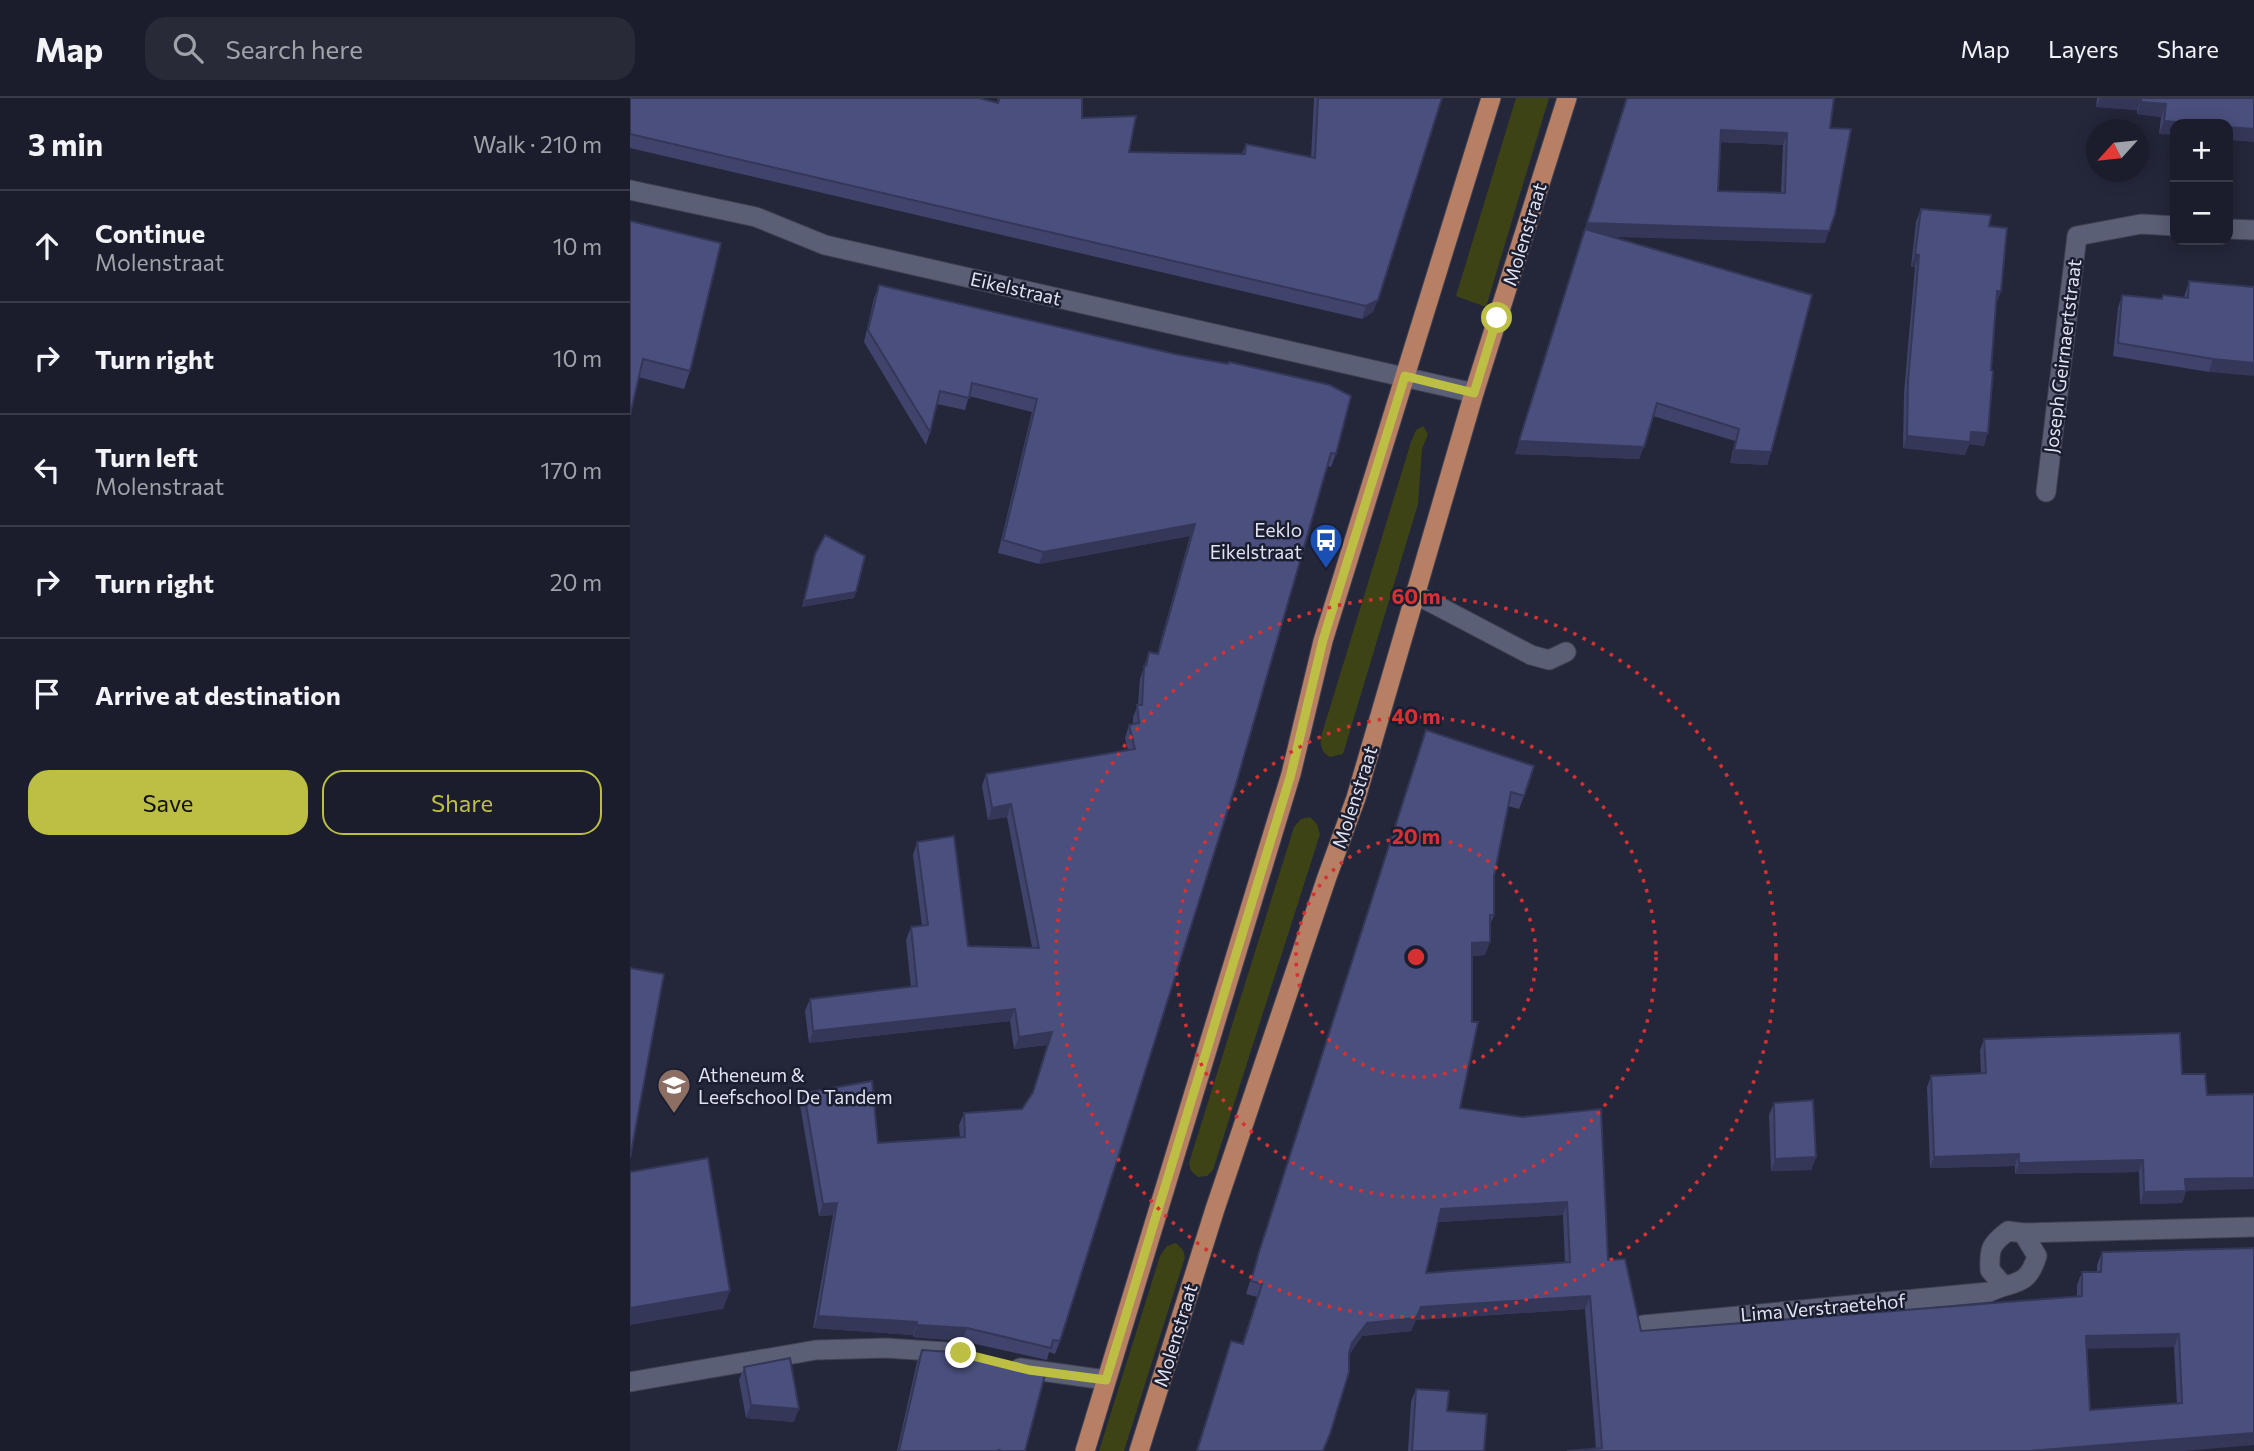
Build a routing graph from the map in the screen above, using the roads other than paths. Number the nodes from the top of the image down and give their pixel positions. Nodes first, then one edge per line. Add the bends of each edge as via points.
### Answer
1 (1491, 98) edge
2 (1567, 98) edge
3 (630, 190) edge
4 (2170, 226) edge
5 (2233, 229) edge
6 (2254, 230) edge
7 (1405, 376) junction
8 (1474, 393) junction
9 (2046, 492) dead end
10 (1415, 594) junction
11 (1566, 652) dead end
12 (2254, 1227) edge
13 (2023, 1233) junction
14 (2003, 1285) junction
15 (1643, 1325) edge
16 (961, 1353) edge
17 (1006, 1364) edge
18 (1106, 1380) junction
19 (630, 1382) edge
20 (1085, 1451) edge
21 (1139, 1451) edge

1 - 7 main road
2 - 8 main road, Molenstraat
3 - 7 street, Eikelstraat via 757,217 825,245
4 - 9 street, Joseph Geirnaertstraat via 2141,224 2077,236
5 - 6 street
7 - 8 street, Eikelstraat
7 - 18 main road via 1323,640 1291,774
8 - 10 main road, Molenstraat
10 - 11 street via 1531,655 1549,660
10 - 21 main road, Molenstraat via 1356,798 1219,1196
12 - 13 street
13 - 14 street, Lima Verstraetehof via 2037,1256 2032,1271 2021,1283
13 - 14 street via 2008,1231 1994,1241 1990,1270
14 - 15 street, Lima Verstraetehof via 1989,1292
16 - 19 street via 816,1350
17 - 18 street
18 - 20 main road

